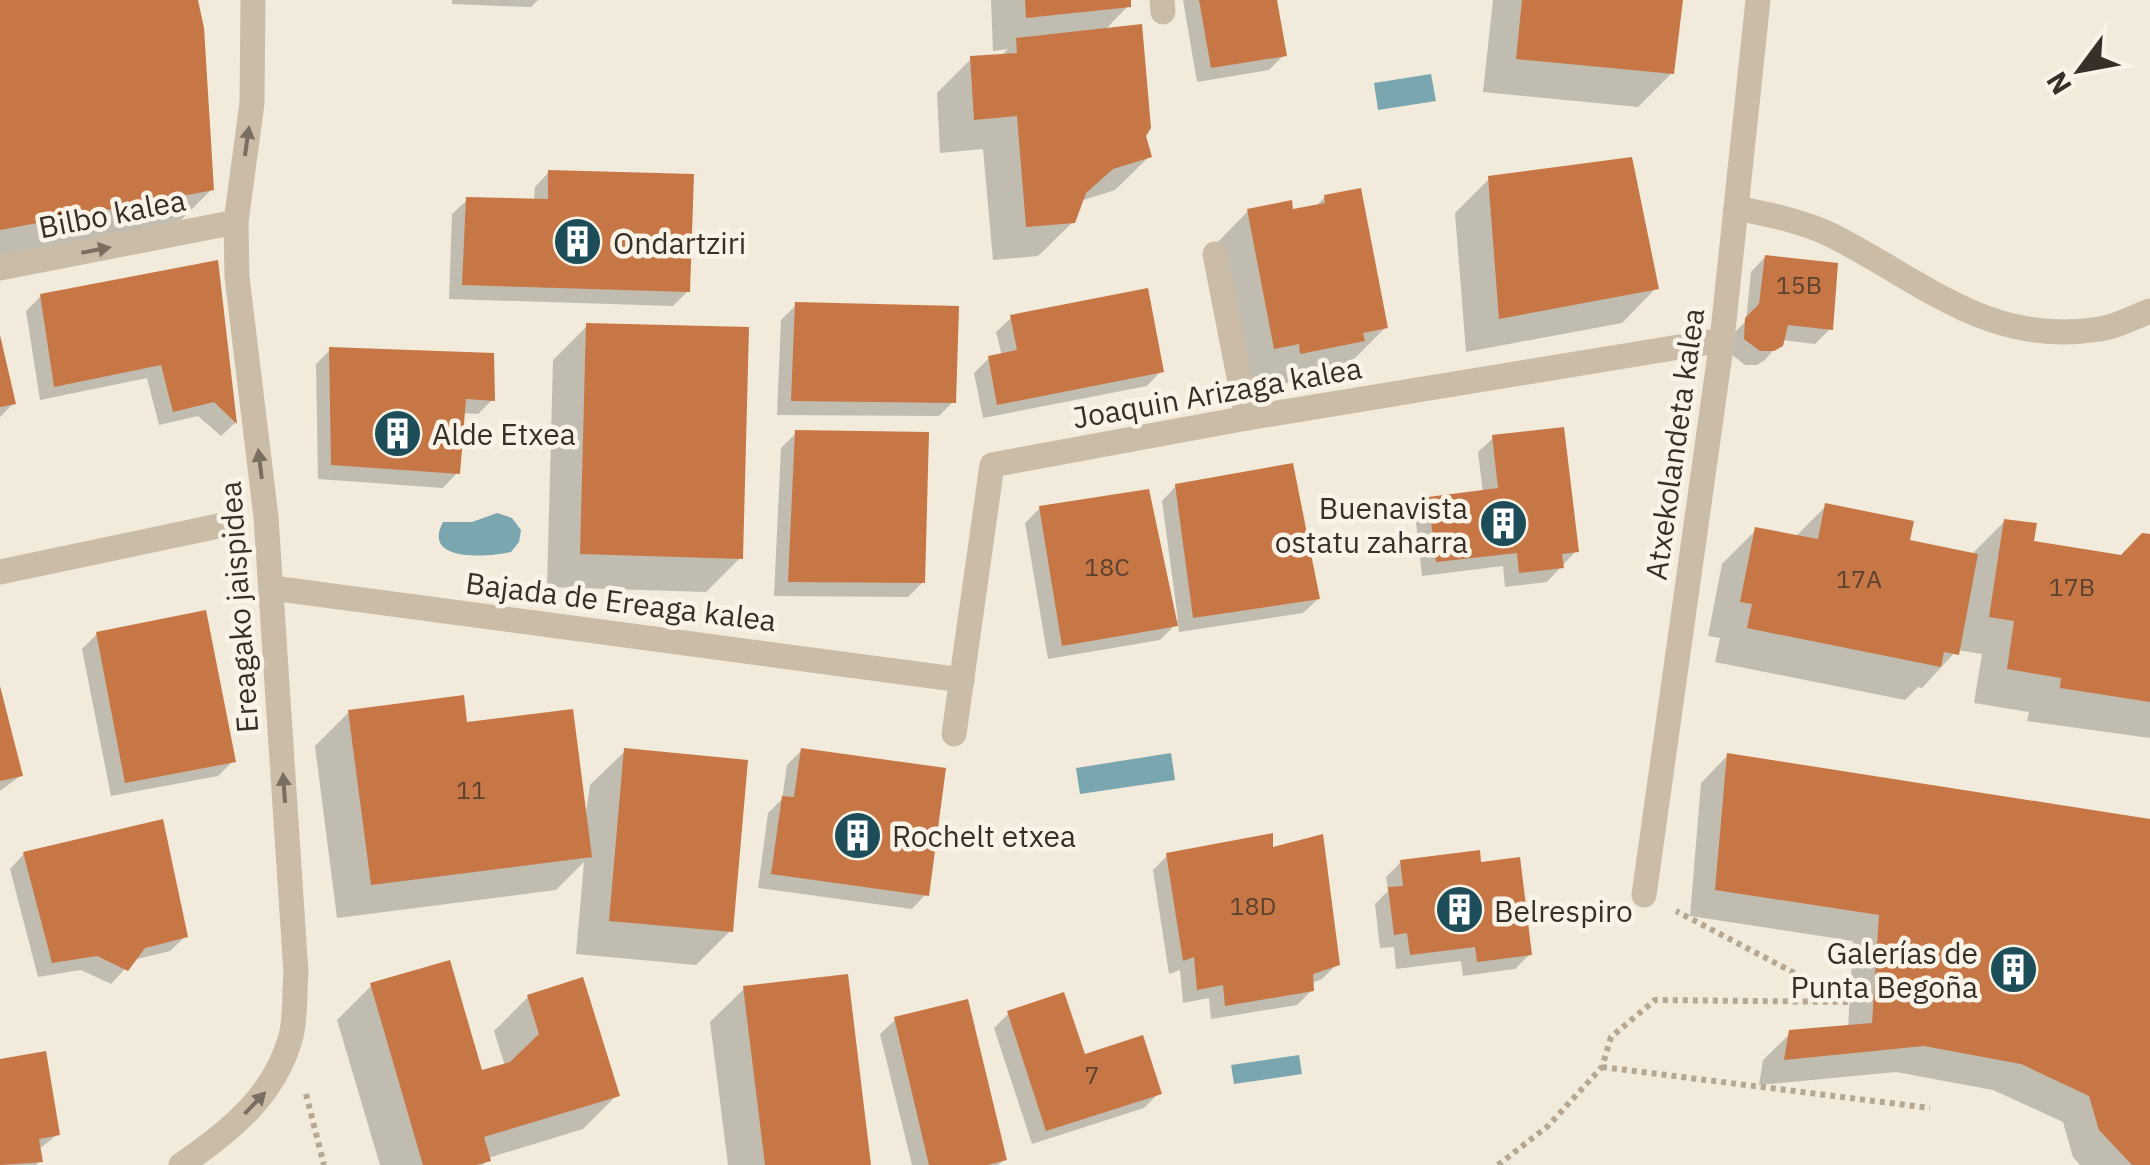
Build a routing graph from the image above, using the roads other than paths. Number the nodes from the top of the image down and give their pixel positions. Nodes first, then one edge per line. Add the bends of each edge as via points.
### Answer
1 (253, 0) edge
2 (1758, 0) edge
3 (1736, 208) junction
4 (236, 222) junction
5 (1215, 254) dead end
6 (0, 268) edge
7 (2150, 310) edge
8 (1722, 340) junction
9 (1247, 418) junction
10 (228, 524) dead end
11 (0, 572) edge
12 (272, 588) junction
13 (962, 680) junction
14 (954, 734) dead end
15 (1644, 895) road end
16 (181, 1165) edge

4 -> 1 street, Ereagako jaispidea via 252,103
2 - 3 street, Atxekolandeta kalea
3 - 7 street via 1828,234 1966,312 2032,332 2102,329
3 - 8 street, Atxekolandeta kalea
6 -> 4 street, Bilbo kalea
12 -> 4 street, Ereagako jaispidea
5 - 9 street
8 - 9 street, Joaquin Arizaga kalea
8 - 15 street, Atxekolandeta kalea
9 - 13 street, Joaquin Arizaga kalea via 992,465
10 - 11 street
12 - 13 street, Bajada de Ereaga kalea
16 -> 12 street, Ereagako jaispidea via 224,1135 270,1088 292,1035 296,973
13 - 14 street, Joaquin Arizaga kalea

